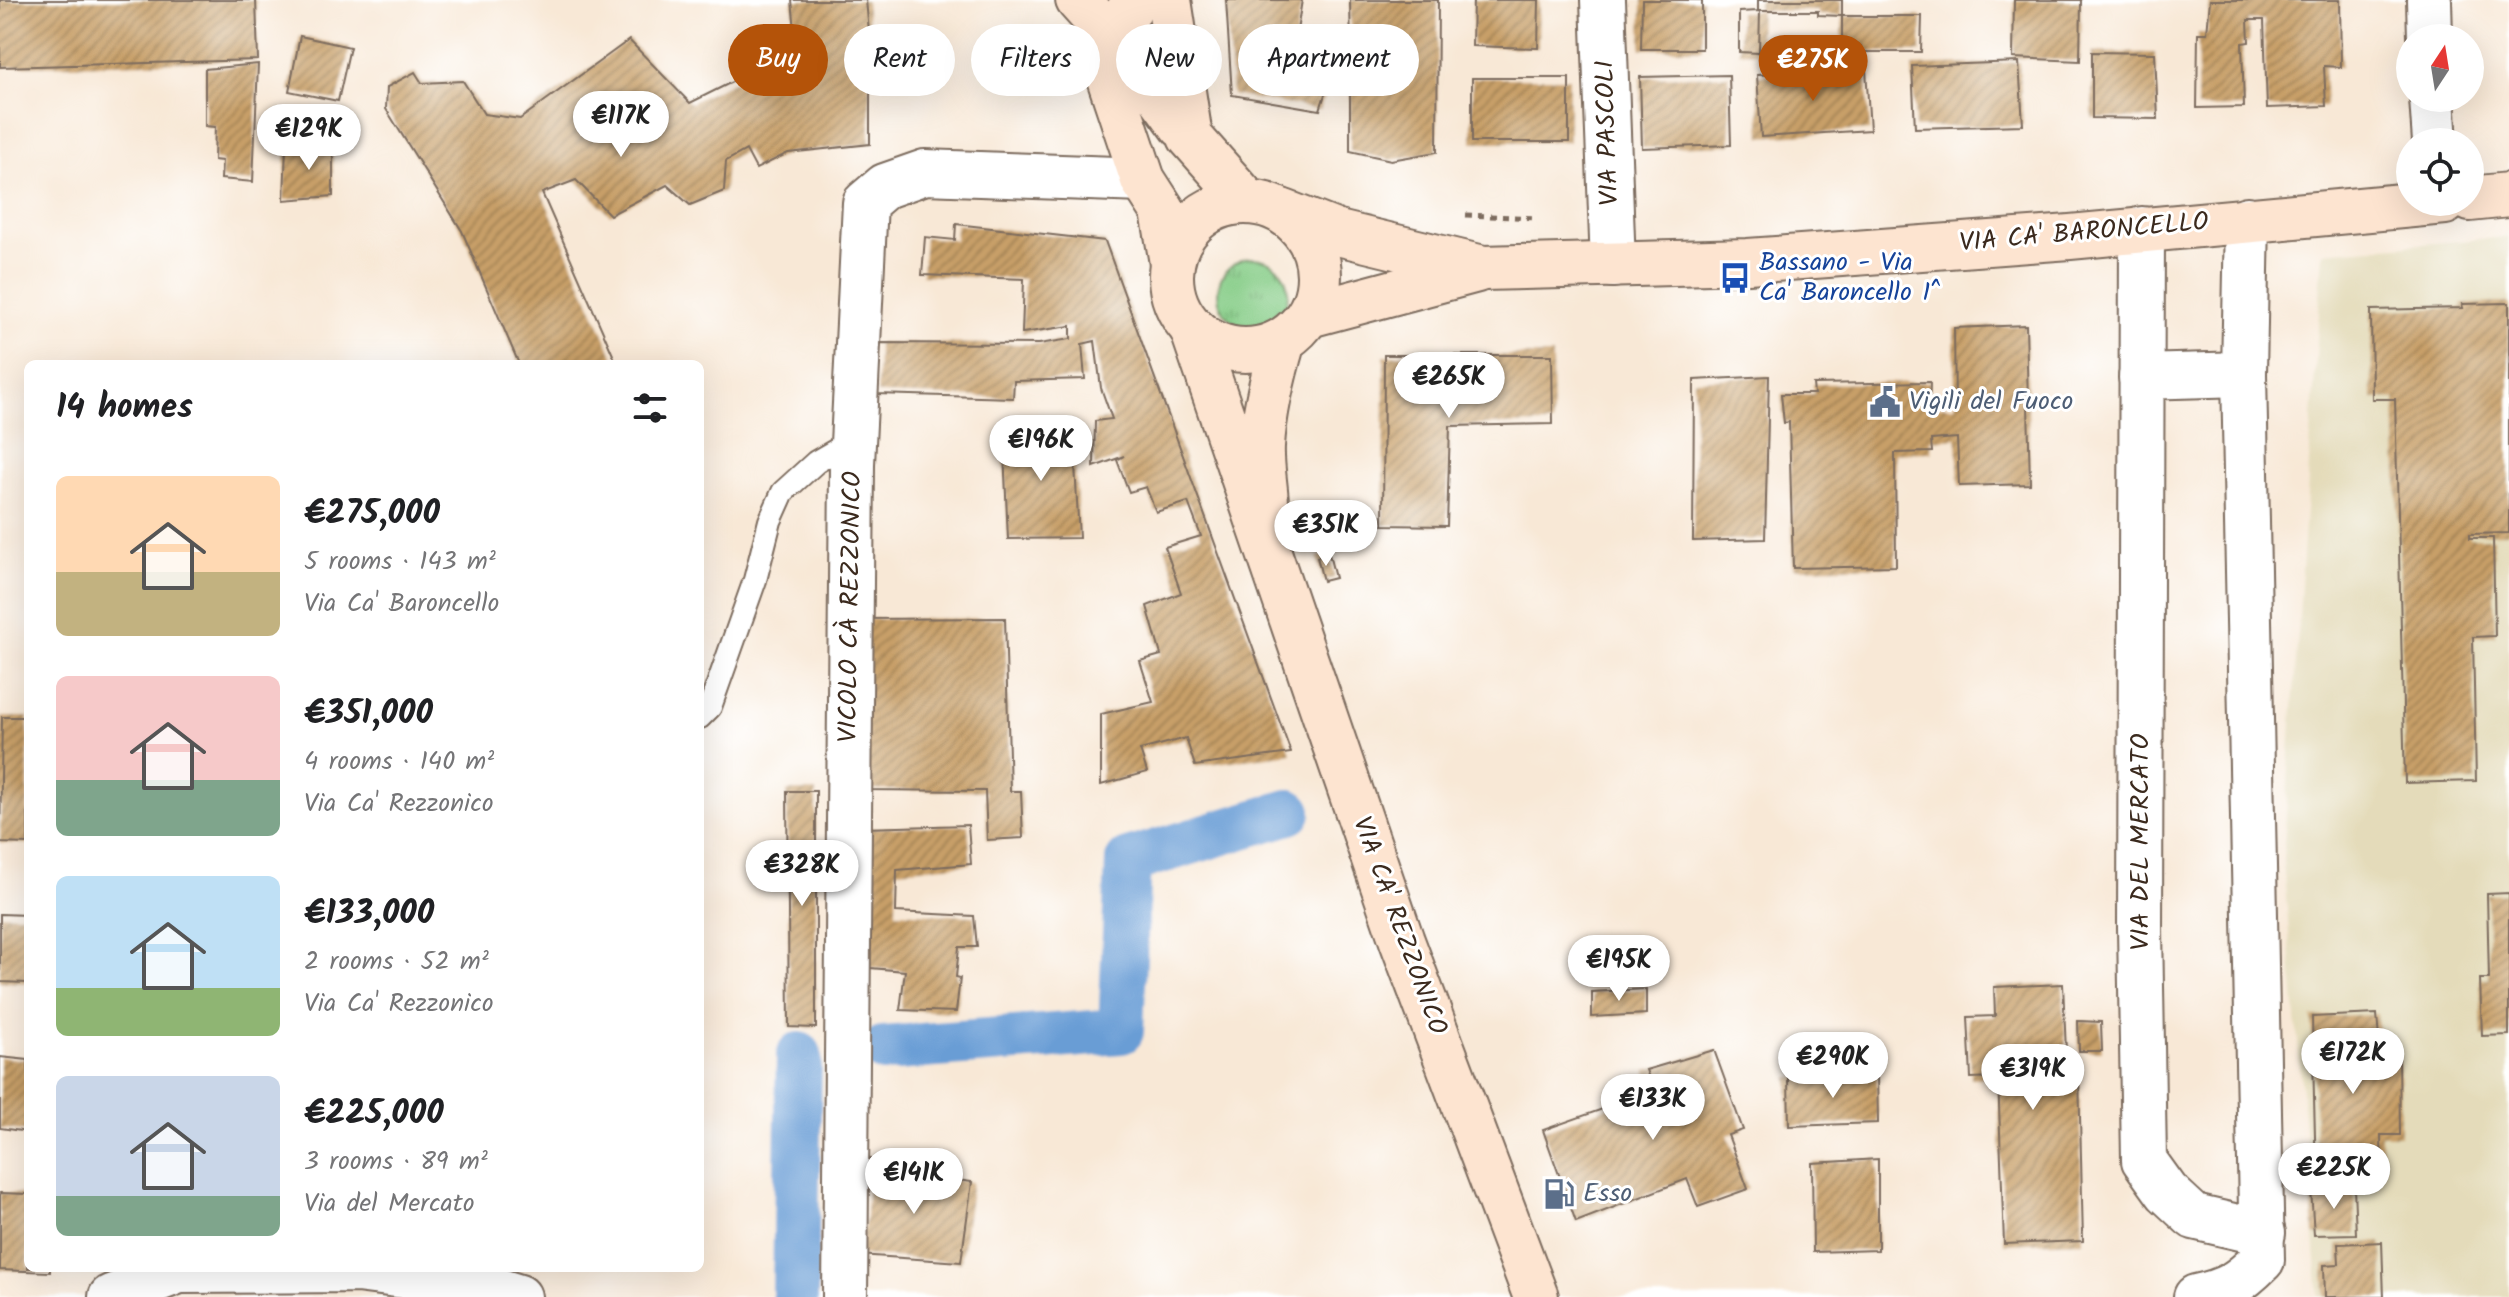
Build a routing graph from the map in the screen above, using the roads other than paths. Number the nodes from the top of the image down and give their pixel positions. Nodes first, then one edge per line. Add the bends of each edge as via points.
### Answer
1 (1078, 0) edge
2 (1169, 0) edge
3 (1603, 0) edge
4 (2429, 0) edge
5 (1125, 18) edge
6 (2430, 24) edge
7 (1190, 137) junction
8 (1143, 180) junction
9 (2509, 195) edge
10 (2484, 198) edge
11 (1265, 206) junction
12 (2396, 206) edge
13 (2247, 219) junction
14 (2142, 229) junction
15 (1172, 263) junction
16 (1613, 265) junction
17 (1483, 268) junction
18 (1192, 328) junction
19 (1296, 328) junction
20 (2244, 374) junction
21 (2141, 377) junction
22 (854, 440) junction
23 (1271, 553) junction
24 (704, 713) edge
25 (2263, 1233) junction
26 (176, 1272) edge
27 (380, 1272) edge
28 (111, 1297) edge
29 (519, 1297) edge
30 (845, 1297) edge
31 (1536, 1297) edge
32 (2196, 1297) edge

1 - 5 main road via 1095,19
2 - 7 main road
3 - 16 street, VIA PASCOLI
4 - 6 street
5 - 7 main road
5 - 8 main road, VIA CA' REZZONICO via 1108,75
7 - 11 main road, VIA CA' REZZONICO
8 - 15 main road, VIA CA' REZZONICO via 1163,211
8 - 22 street, VICOLO CÀ REZZONICO via 925,172 885,186 865,203
9 - 10 main road
11 - 15 main road via 1212,209 1179,241
11 - 17 main road, VIA CA' BARONCELLO via 1338,233
11 - 19 main road, VIA CA' REZZONICO via 1302,227 1320,270 1318,294
12 - 13 main road, VIA CA' BARONCELLO
13 - 14 main road, VIA CA' BARONCELLO
13 - 20 street
14 - 16 main road, VIA CA' BARONCELLO via 1748,261
14 - 21 street, VIA DEL MERCATO
15 - 18 main road, VIA CA' REZZONICO via 1178,309
16 - 17 main road, VIA CA' BARONCELLO
17 - 19 main road, VIA CA' BARONCELLO
18 - 19 main road via 1208,341 1236,349 1265,348
18 - 23 main road, VIA CA' REZZONICO
19 - 23 main road, VIA CA' REZZONICO via 1272,378 1262,449
20 - 21 street
20 - 25 street
21 - 25 street, VIA DEL MERCATO via 2144,1160 2194,1217
22 - 24 lane via 816,462 783,492
22 - 30 street, VICOLO CÀ REZZONICO
23 - 31 main road, VIA CA' REZZONICO via 1402,941
25 - 32 street via 2262,1260 2243,1279 2225,1291
26 - 28 street
27 - 29 street via 484,1286

